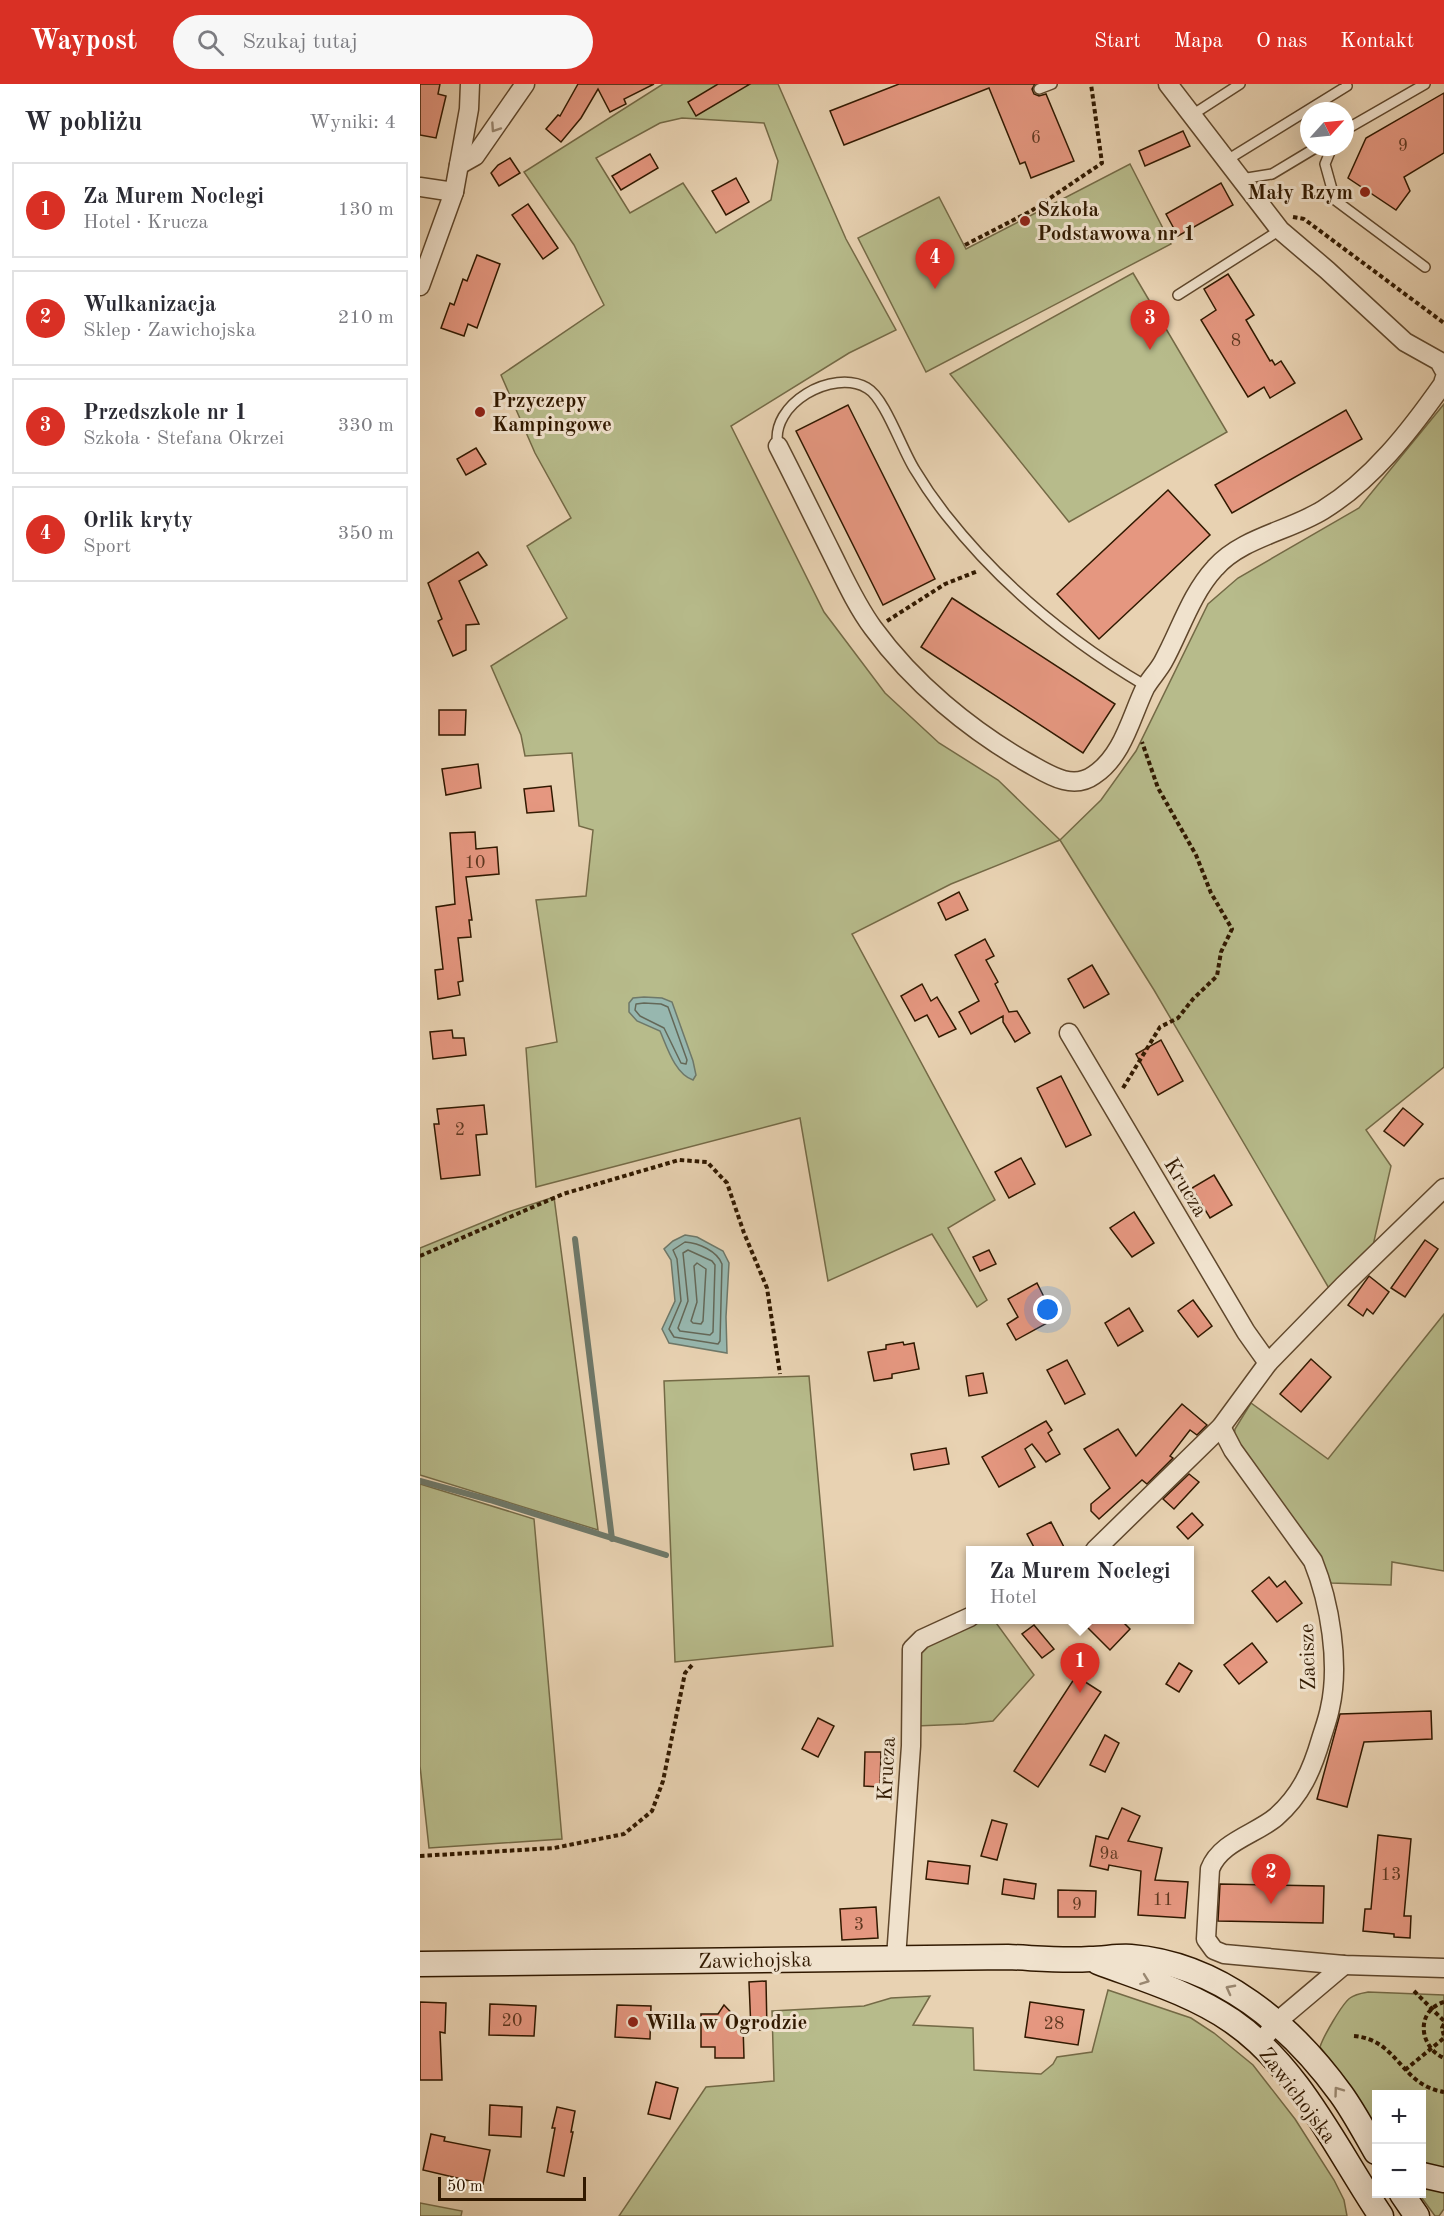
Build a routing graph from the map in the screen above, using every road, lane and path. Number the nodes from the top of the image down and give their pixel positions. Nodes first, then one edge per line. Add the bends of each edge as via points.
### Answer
1 (470, 84) edge
2 (525, 84) edge
3 (1052, 84) edge
4 (1091, 84) edge
5 (1168, 84) edge
6 (1240, 84) edge
7 (1346, 84) edge
8 (1425, 84) edge
9 (1039, 89) dead end
10 (1192, 115) junction
11 (1354, 125) edge
12 (1302, 156) edge
13 (1328, 156) edge
14 (1227, 160) junction
15 (459, 165) junction
16 (1241, 179) junction
17 (420, 187) edge
18 (454, 192) junction
19 (1275, 224) junction
20 (965, 245) dead end
21 (1425, 267) dead end
22 (420, 286) edge
23 (1178, 295) dead end
24 (1444, 323) edge
25 (1444, 370) edge
26 (1444, 380) edge
27 (778, 446) joint
28 (991, 567) junction
29 (874, 629) junction
30 (1146, 686) junction
31 (1134, 716) junction
32 (1069, 1033) dead end
33 (1111, 1105) junction
34 (1444, 1188) edge
35 (420, 1256) edge
36 (1268, 1363) junction
37 (780, 1374) dead end
38 (1221, 1426) junction
39 (1100, 1546) edge
40 (966, 1619) edge
41 (693, 1664) dead end
42 (420, 1856) edge
43 (896, 1958) junction
44 (1090, 1959) junction
45 (420, 1964) edge
46 (1344, 1965) junction
47 (1444, 1968) edge
48 (1414, 1991) dead end
49 (1444, 2002) edge
50 (1432, 2009) junction
51 (1444, 2022) edge
52 (1277, 2023) junction
53 (1354, 2036) dead end
54 (1444, 2037) edge
55 (1259, 2043) junction
56 (1430, 2049) junction
57 (1444, 2058) edge
58 (1404, 2070) junction
59 (1444, 2092) edge
60 (1373, 2144) edge
61 (1352, 2170) junction
62 (1426, 2176) edge
63 (1444, 2180) edge
64 (1405, 2198) edge
65 (1366, 2216) edge
66 (1381, 2216) edge
67 (1417, 2216) edge

1 - 15 street
2 -> 15 street via 475,156
3 - 9 lane
4 - 20 path via 1102,163 1031,212
5 - 10 street
6 - 10 lane
7 - 14 lane
8 - 11 lane
10 - 14 street
12 - 16 lane via 1272,174
13 - 21 lane via 1325,164 1335,200
14 - 16 street
15 - 18 street
16 - 19 street
17 - 18 street
18 - 22 street
19 - 23 lane
19 - 24 path via 1280,216 1304,219
19 - 25 street via 1405,342 1439,362
26 - 30 street via 1396,445 1348,492 1299,524 1225,556 1198,591 1161,665
27 - 28 lane via 780,420 794,403 832,383 854,382 867,388 880,399 915,470 945,514
27 - 29 street via 856,602
28 - 29 path via 945,584
28 - 30 lane via 1025,601 1079,644
29 - 31 street via 948,707 1011,753 1058,779 1082,782 1095,775 1108,762
30 - 31 street
31 - 33 path via 1158,788 1232,929 1221,951 1216,976 1178,1018 1160,1027
32 - 33 street, Krucza
33 - 36 street, Krucza
34 - 36 street
35 - 37 path via 563,1194 679,1160 707,1162 727,1183 768,1288
36 - 38 street
38 - 39 street
38 - 46 street, Zacisze via 1233,1450 1313,1561 1327,1608 1334,1680 1330,1708 1304,1785 1278,1815 1225,1849 1212,1863 1206,1939 1214,1950 1224,1954
40 - 43 street, Krucza via 922,1639 912,1649 910,1746
41 - 42 path via 685,1673 663,1781 652,1811 624,1834 554,1848
43 - 44 street, Zawichojska
43 - 45 street, Zawichojska
52 -> 44 street, Zawichojska via 1240,1994 1183,1968 1132,1957
44 -> 55 street, Zawichojska via 1202,2003
46 - 47 street
46 - 52 street
48 - 50 path
49 - 50 path
50 - 51 path
50 - 56 path via 1423,2028
51 - 54 path
52 - 55 street
60 -> 52 street, Zawichojska via 1326,2074
53 - 58 path via 1383,2045
54 - 56 path
55 - 61 street, Zawichojska via 1302,2094
56 - 57 path
56 - 58 path
58 - 59 path via 1428,2088
61 - 65 street
61 - 66 street, Zawichojska
62 - 63 street
64 - 67 street

